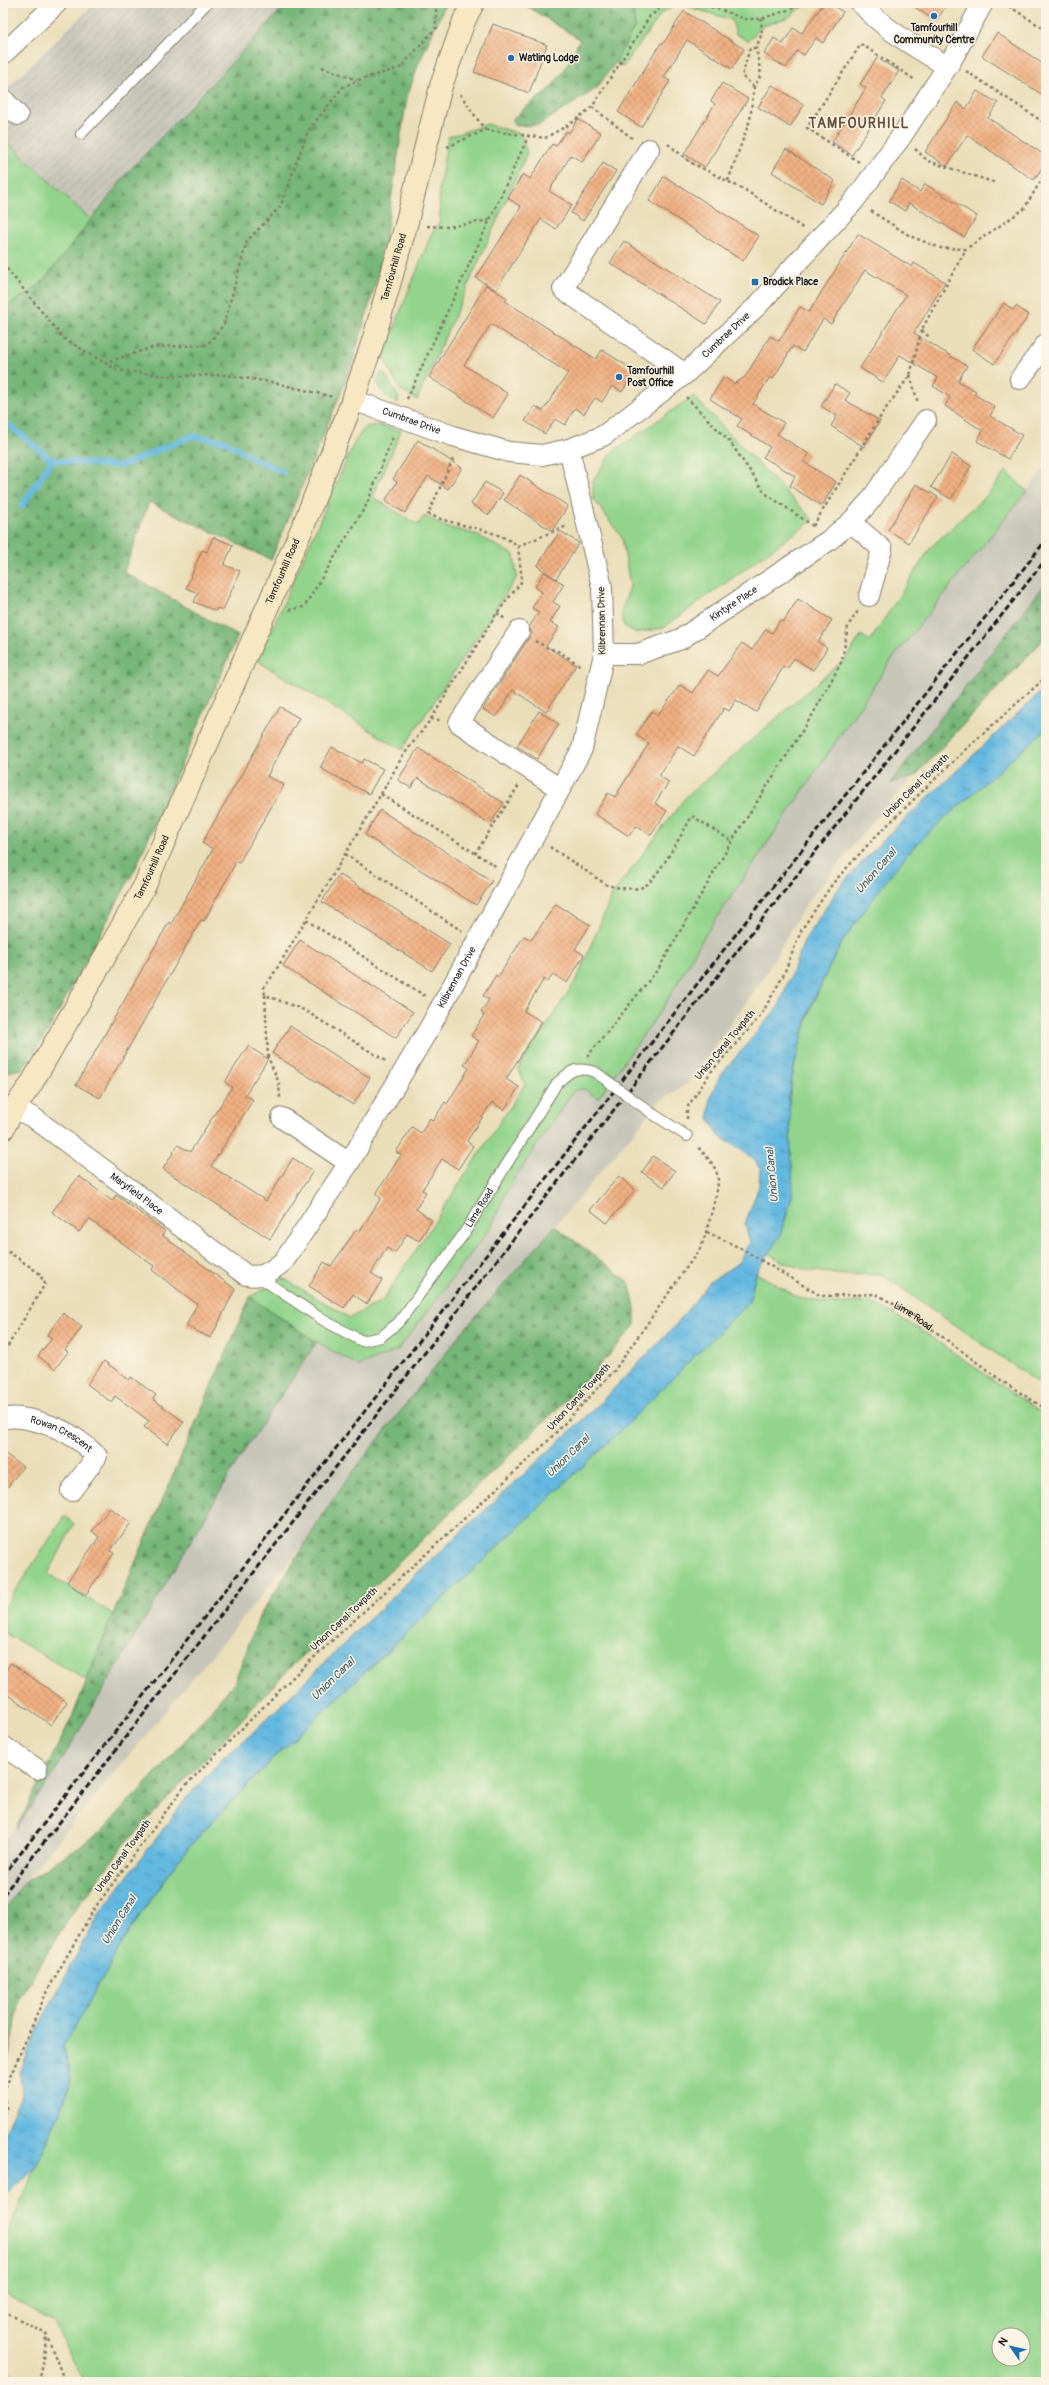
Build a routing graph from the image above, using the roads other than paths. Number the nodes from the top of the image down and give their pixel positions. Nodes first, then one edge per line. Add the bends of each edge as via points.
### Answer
1 (57, 3) edge
2 (207, 3) edge
3 (861, 3) edge
4 (982, 3) edge
5 (468, 12) edge
6 (3, 54) edge
7 (949, 63) junction
8 (3, 99) edge
9 (18, 115) dead end
10 (81, 134) dead end
11 (649, 149) road end
12 (1046, 344) edge
13 (679, 379) junction
14 (1020, 379) dead end
15 (353, 400) junction
16 (926, 420) road end
17 (569, 449) junction
18 (851, 522) junction
19 (869, 596) road end
20 (519, 631) road end
21 (604, 654) junction
22 (560, 789) junction
23 (8, 1109) edge
24 (282, 1118) dead end
25 (3, 1129) edge
26 (687, 1136) road end
27 (349, 1163) junction
28 (259, 1277) junction
29 (3, 1419) edge
30 (71, 1491) dead end
31 (3, 1746) edge
32 (37, 1769) dead end

1 - 6 street
2 - 10 lane
3 - 7 street via 869,13 927,54
4 - 7 street, Cumbrae Drive
5 - 15 main road, Tamfourhill Road via 441,86 406,225
7 - 13 street, Cumbrae Drive via 901,137 854,201 758,304
8 - 9 street
11 - 13 street via 563,289
12 - 14 street
13 - 17 street, Cumbrae Drive via 603,436
15 - 17 street, Cumbrae Drive via 461,439 509,452 542,455
15 - 23 main road, Tamfourhill Road via 265,614 178,804 144,887 30,1086
16 - 18 street, Kintyre Place via 870,501
17 - 21 street, Kilbrennan Drive via 602,587
18 - 19 street via 882,549
18 - 21 street, Kintyre Place via 828,541 681,639 638,654
20 - 22 street via 458,723
21 - 22 street, Kilbrennan Drive via 582,749
22 - 27 street, Kilbrennan Drive via 441,1006
23 - 25 main road, Tamfourhill Road
23 - 28 street, Maryfield Place via 34,1118 234,1268 246,1275
24 - 27 street
26 - 28 lane, Lime Road, bridge via 596,1072 582,1068 571,1071 557,1083 463,1235 399,1322 381,1337 362,1341 323,1320
27 - 28 street, Kilbrennan Drive via 284,1261 271,1272
29 - 30 street, Rowan Crescent via 8,1417 33,1420 74,1437 97,1456
31 - 32 street

